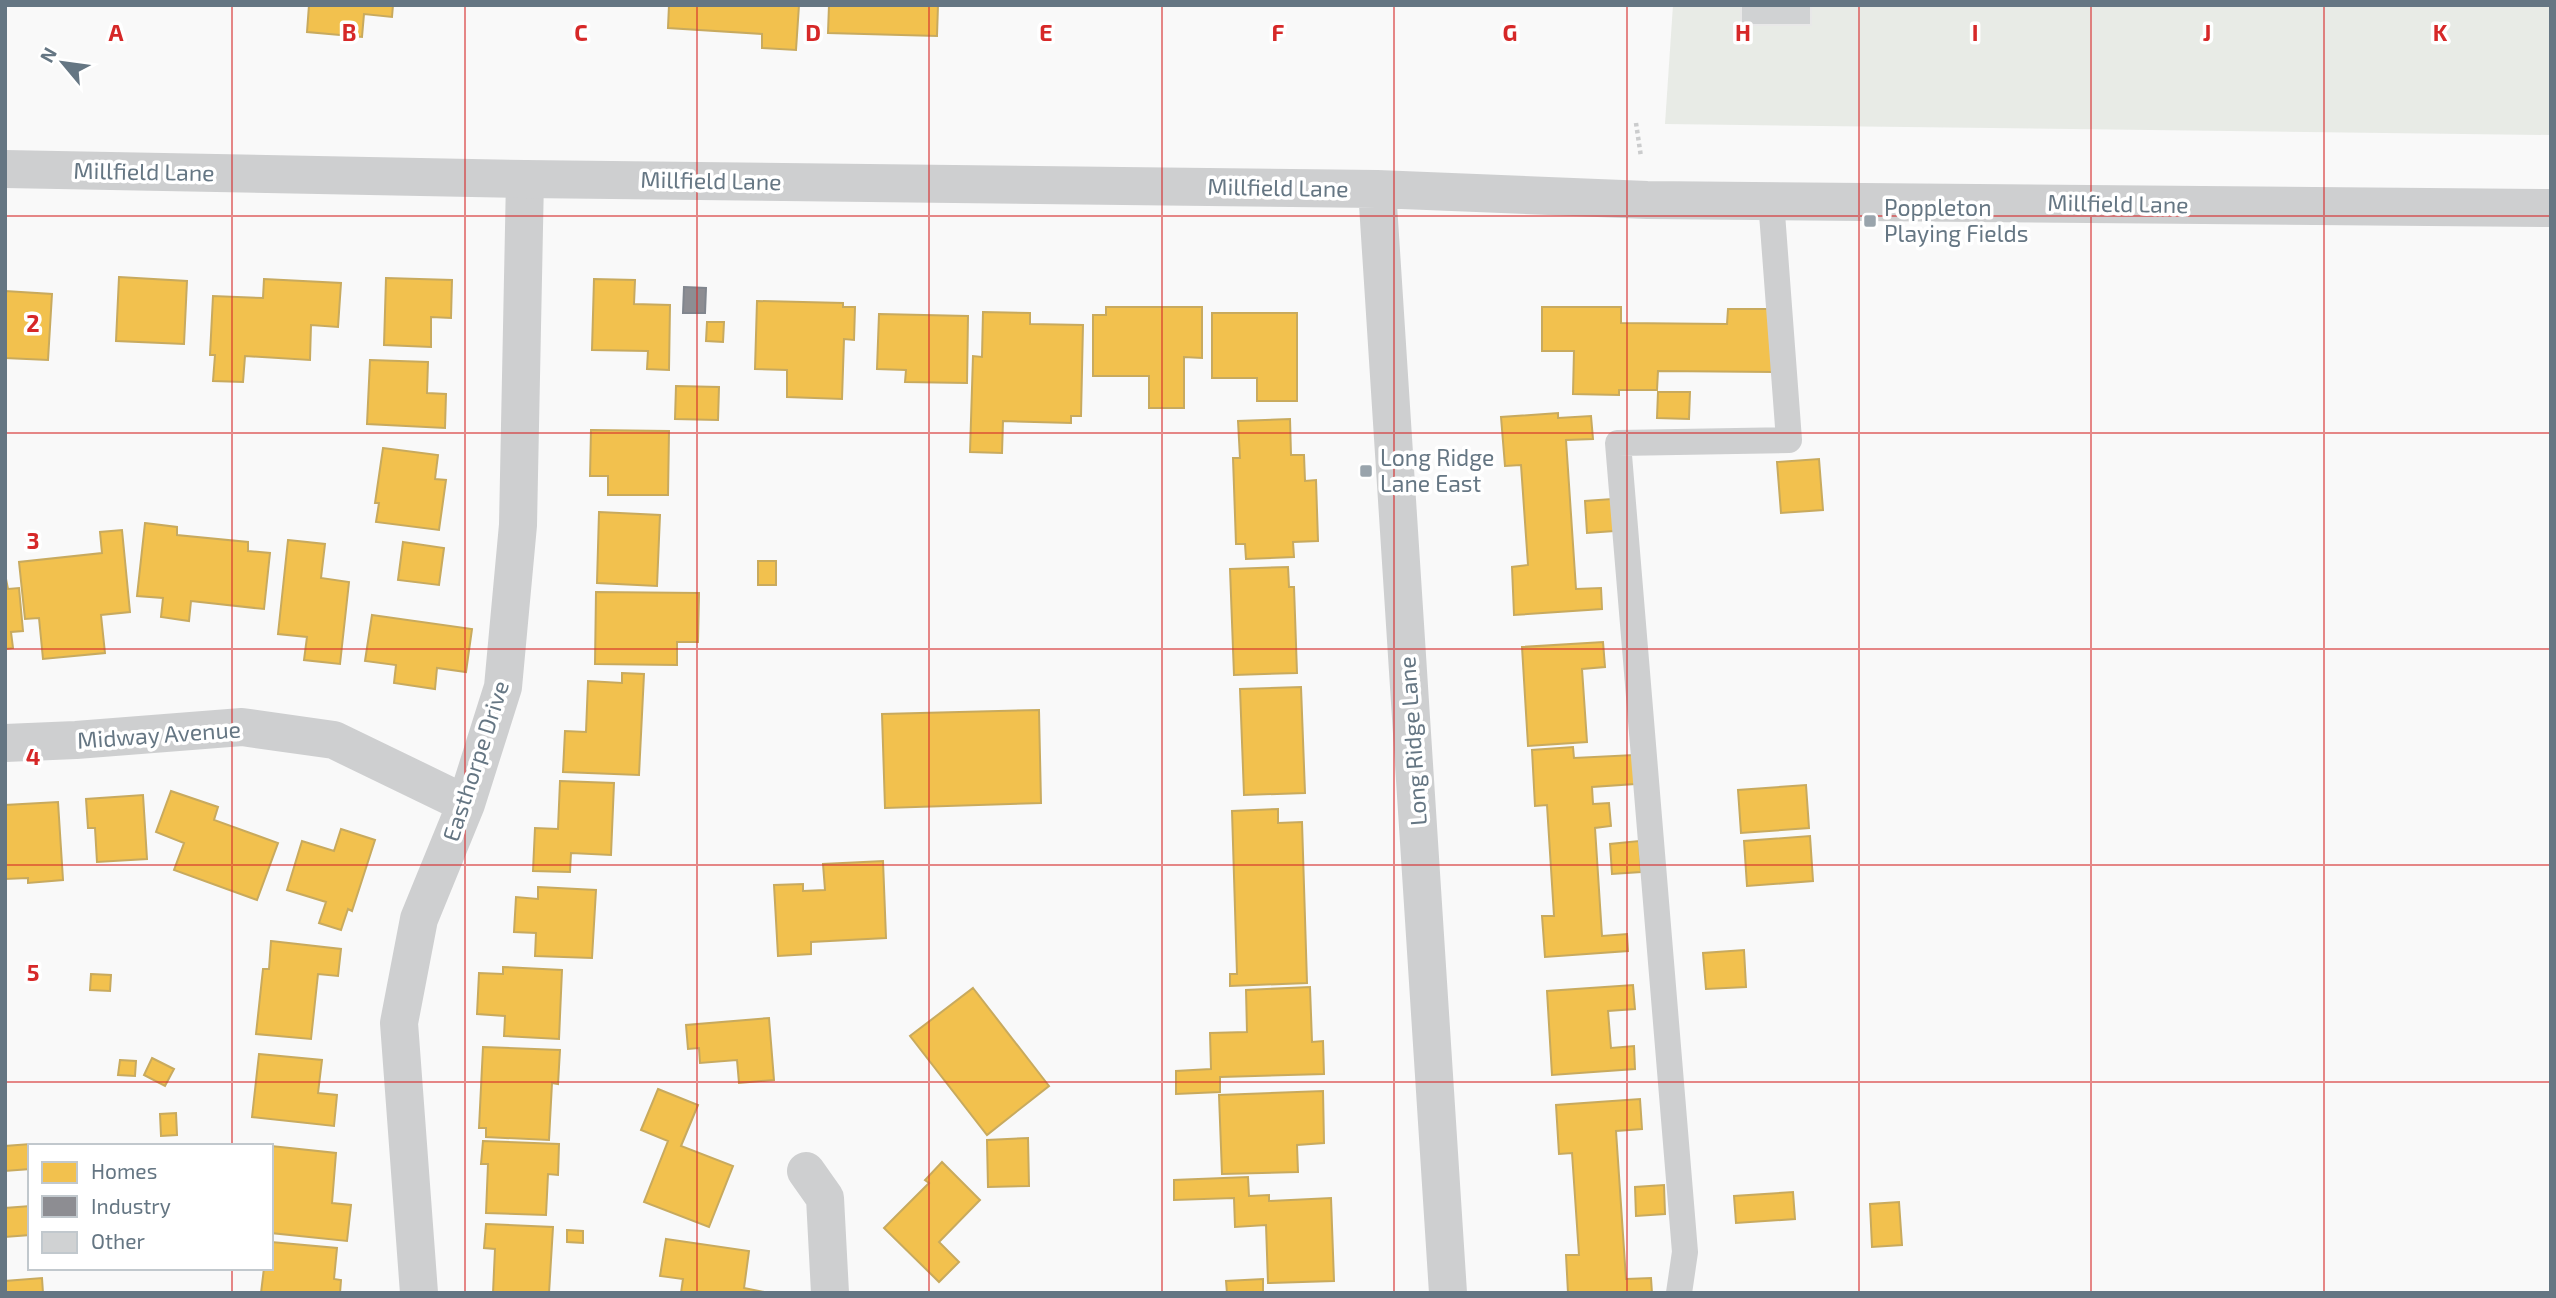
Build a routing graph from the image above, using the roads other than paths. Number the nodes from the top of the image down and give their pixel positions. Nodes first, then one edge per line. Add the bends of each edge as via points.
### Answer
1 (5, 169) edge
2 (524, 179) junction
3 (1377, 189) junction
4 (1771, 200) junction
5 (2551, 208) edge
6 (5, 743) edge
7 (466, 804) junction
8 (806, 1171) dead end
9 (419, 1293) edge
10 (830, 1293) edge
11 (1448, 1293) edge
12 (1679, 1293) edge

1 - 2 street, Millfield Lane
2 - 3 street, Millfield Lane
2 - 7 street, Easthorpe Drive via 517,525 503,687
3 - 4 street, Millfield Lane
3 - 11 street, Long Ridge Lane
4 - 5 street, Millfield Lane
4 - 12 lane via 1789,440 1618,443 1685,1252
6 - 7 street, Midway Avenue via 242,727 334,740
7 - 9 street, Easthorpe Drive via 419,919 399,1023
8 - 10 street via 825,1198

